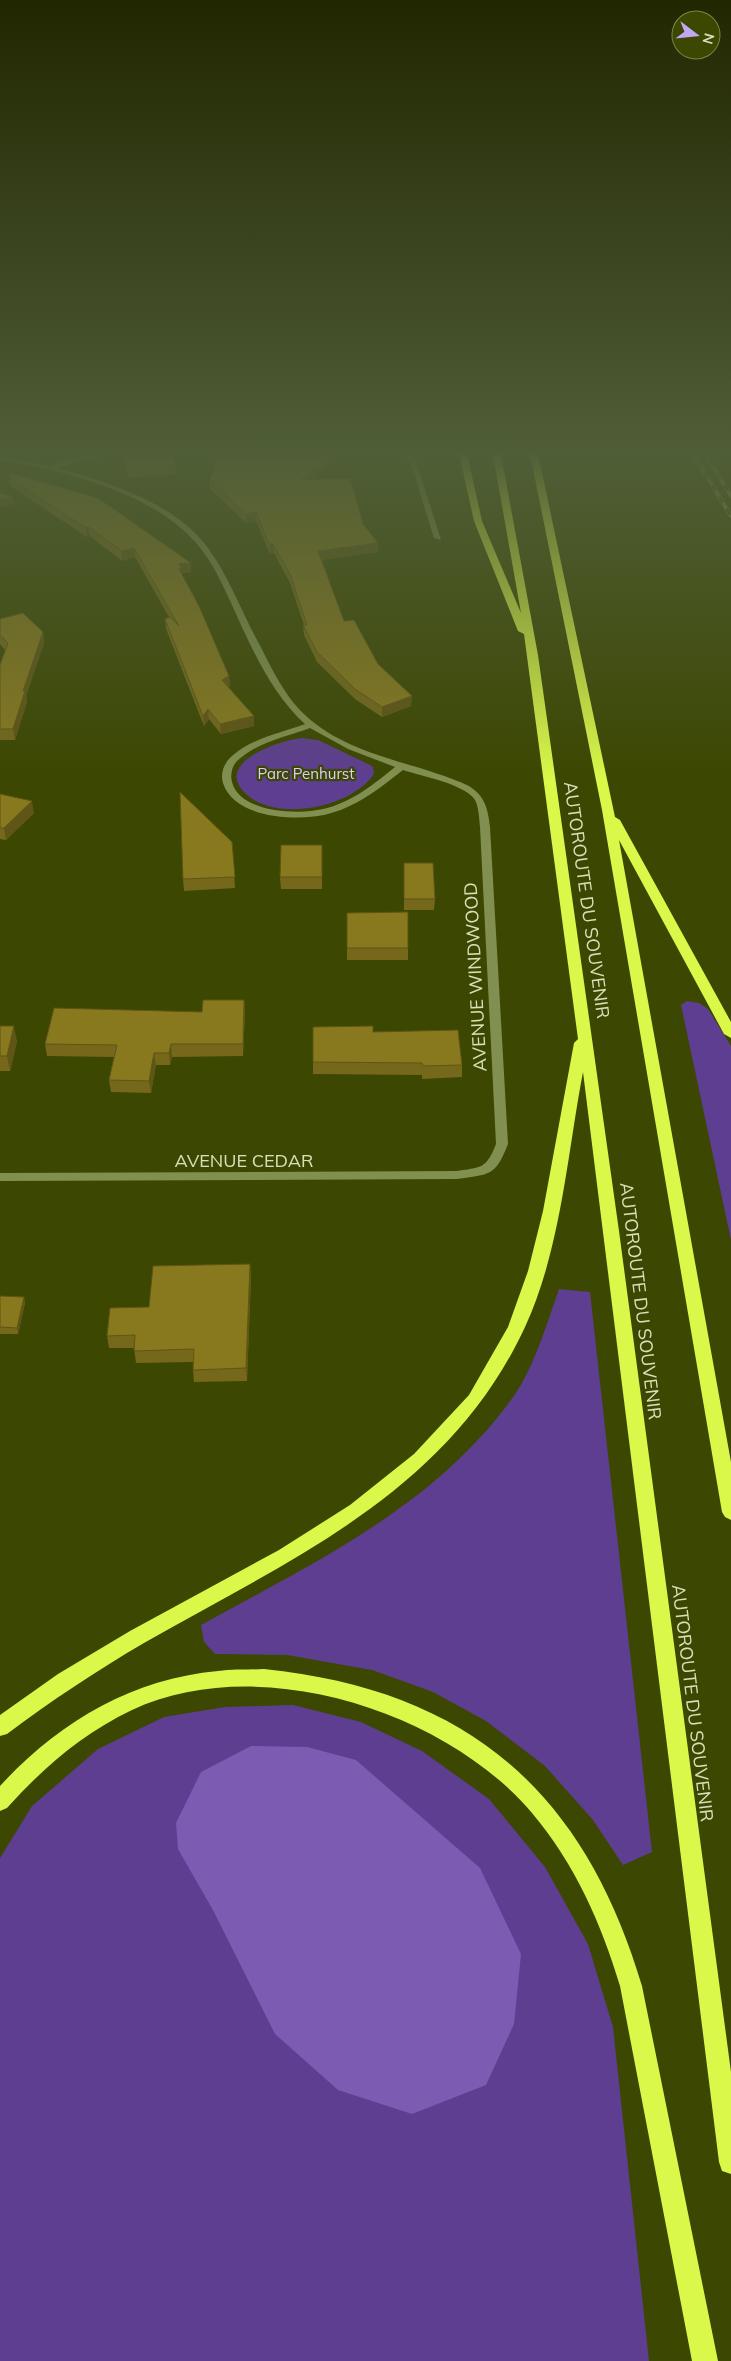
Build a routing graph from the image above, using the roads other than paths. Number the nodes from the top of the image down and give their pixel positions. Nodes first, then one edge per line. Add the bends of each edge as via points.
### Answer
1 (211, 559) edge
2 (494, 559) edge
3 (516, 559) edge
4 (556, 559) edge
5 (533, 655) junction
6 (311, 725) junction
7 (402, 766) junction
8 (608, 810) junction
9 (583, 1030) junction
10 (731, 1034) edge
11 (487, 1170) joint
12 (0, 1177) edge
13 (731, 1512) edge
14 (0, 1727) edge
15 (0, 1801) edge
16 (731, 2162) edge
17 (705, 2361) edge

1 - 6 street via 268,670
2 - 5 highway
3 - 5 highway, AUTOROUTE DU SOUVENIR
4 - 8 highway, AUTOROUTE DU SOUVENIR
5 - 9 highway, AUTOROUTE DU SOUVENIR
6 - 7 street via 344,743
6 - 7 street via 234,758 226,777 233,795 273,813 322,813 353,802
7 - 11 street, AVENUE WINDWOOD via 469,789 480,801 485,827 502,1144 496,1162
8 - 10 highway
8 - 13 highway, AUTOROUTE DU SOUVENIR
9 - 14 highway via 546,1234 534,1280 502,1358 481,1392 396,1481 363,1505 283,1556 59,1684
9 - 16 highway, AUTOROUTE DU SOUVENIR
11 - 12 street, AVENUE CEDAR via 457,1175
15 - 17 highway via 56,1745 86,1724 118,1707 154,1694 228,1678 304,1680 359,1694 420,1718 488,1759 519,1784 548,1817 597,1892 613,1928 631,1986

